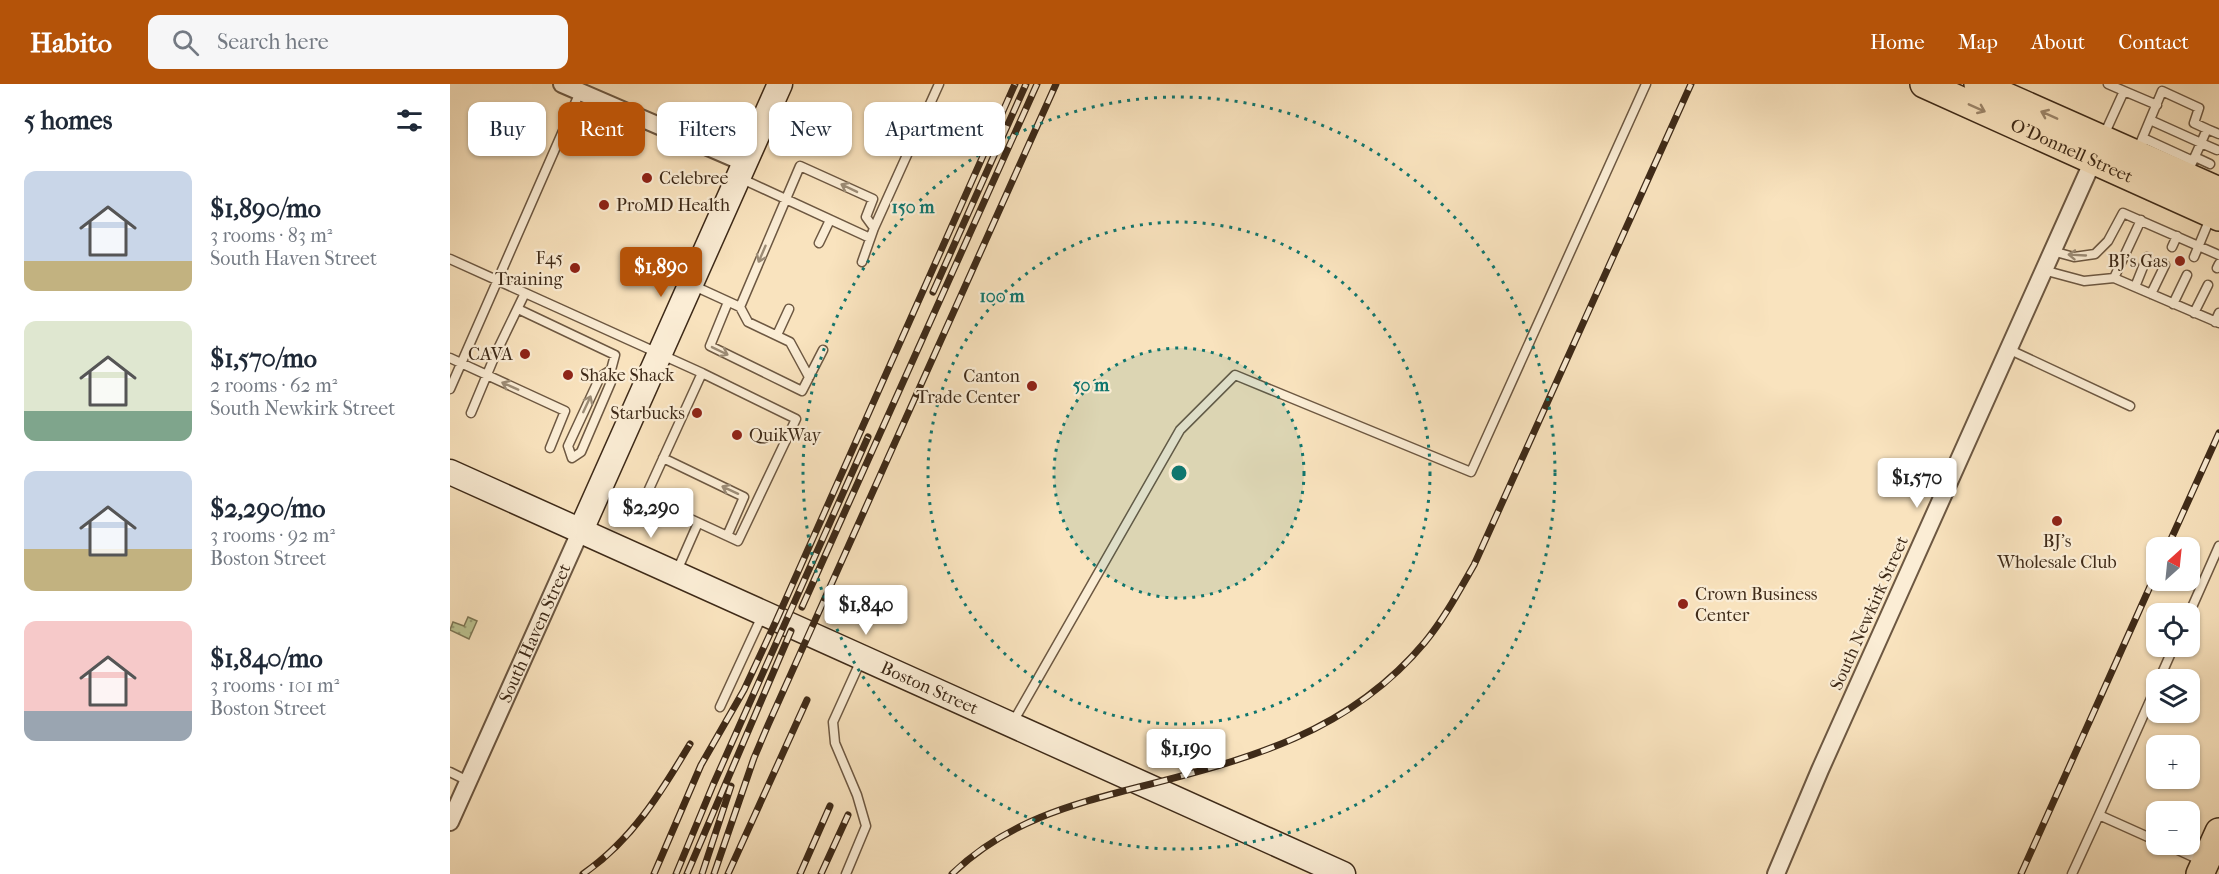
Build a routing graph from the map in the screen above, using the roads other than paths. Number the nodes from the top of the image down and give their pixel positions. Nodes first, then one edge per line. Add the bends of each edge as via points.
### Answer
1 (562, 84) edge
2 (780, 84) edge
3 (939, 84) edge
4 (1646, 84) edge
5 (1924, 84) edge
6 (1978, 84) edge
7 (2108, 84) edge
8 (2124, 91) junction
9 (580, 92) junction
10 (2157, 105) junction
11 (2150, 120) junction
12 (2207, 129) junction
13 (2219, 134) edge
14 (2201, 143) junction
15 (2139, 146) junction
16 (2098, 150) junction
17 (2217, 150) dead end
18 (2210, 164) dead end
19 (741, 170) junction
20 (2187, 173) junction
21 (785, 200) junction
22 (2217, 204) edge
23 (830, 220) junction
24 (2140, 220) junction
25 (874, 228) junction
26 (2160, 229) junction
27 (2177, 236) junction
28 (870, 238) junction
29 (2156, 240) dead end
30 (819, 243) dead end
31 (2199, 245) junction
32 (2172, 247) dead end
33 (2052, 250) junction
34 (2219, 255) edge
35 (2147, 257) dead end
36 (2194, 257) dead end
37 (450, 259) edge
38 (862, 262) dead end
39 (2165, 265) dead end
40 (2043, 270) junction
41 (2187, 275) dead end
42 (2114, 278) junction
43 (499, 281) junction
44 (690, 284) junction
45 (2208, 285) dead end
46 (2135, 287) junction
47 (525, 293) junction
48 (2151, 294) junction
49 (729, 302) junction
50 (2173, 304) junction
51 (740, 307) junction
52 (518, 309) junction
53 (789, 309) dead end
54 (2194, 313) junction
55 (2218, 320) edge
56 (777, 335) junction
57 (2008, 348) junction
58 (823, 350) dead end
59 (658, 354) junction
60 (450, 358) edge
61 (461, 364) junction
62 (611, 370) junction
63 (702, 373) junction
64 (486, 376) junction
65 (809, 377) junction
66 (450, 389) edge
67 (2130, 406) dead end
68 (471, 413) dead end
69 (550, 448) dead end
70 (663, 458) junction
71 (450, 472) edge
72 (698, 523) junction
73 (581, 530) junction
74 (727, 536) junction
75 (2219, 546) edge
76 (676, 573) junction
77 (2194, 603) edge
78 (764, 613) junction
79 (862, 657) junction
80 (720, 707) dead end
81 (2146, 710) edge
82 (1012, 725) junction
83 (450, 772) edge
84 (468, 781) junction
85 (2099, 815) junction
86 (450, 822) edge
87 (2219, 832) edge
88 (2146, 836) edge
89 (2182, 855) edge
90 (2203, 868) edge
91 (846, 874) edge
92 (1343, 874) edge
93 (1776, 874) edge
94 (2072, 874) edge

1 - 9 street
2 - 19 main road, South Haven Street
3 - 25 lane
4 - 82 lane via 1471,472 1234,375 1180,430
5 -> 16 main road, O'Donnell Street
16 -> 6 main road, O'Donnell Street
7 - 8 lane
8 - 10 lane
8 - 16 lane
9 - 19 street
9 - 43 lane
10 - 11 lane
10 - 12 lane via 2162,91 2199,108 2194,123
11 - 14 lane
11 - 15 lane
12 - 13 lane
12 - 14 lane
14 - 17 lane
14 - 20 lane
15 - 16 main road, O'Donnell Street
15 - 20 main road, O'Donnell Street
16 - 20 main road, O'Donnell Street
16 - 33 street, South Newkirk Street
18 - 20 lane
19 - 21 lane
19 - 44 main road, South Haven Street
20 - 22 main road, O'Donnell Street
21 - 23 lane
25 -> 21 lane via 866,218 873,199 800,166
21 -> 51 lane
22 - 31 lane
23 - 28 lane
23 - 30 lane
24 - 26 lane
24 -> 33 lane via 2122,213 2108,241 2095,254 2074,257
24 - 42 lane
25 - 28 lane
26 - 27 lane
26 - 29 lane
27 - 31 lane
27 - 32 lane
28 - 38 lane
31 - 34 lane
31 - 36 lane
33 - 40 street, South Newkirk Street
35 - 46 lane
37 - 43 lane
39 - 48 lane
40 - 42 lane via 2084,281
40 - 57 street, South Newkirk Street
41 - 50 lane
42 - 46 lane
43 - 47 lane
43 - 61 lane
44 - 49 lane
44 - 59 main road, South Haven Street
45 - 54 lane
46 - 48 lane
47 - 52 lane
47 - 59 lane
48 - 50 lane
49 - 51 lane
49 -> 65 lane via 710,346 802,391
50 - 54 lane
51 - 56 lane via 748,322
52 - 62 lane via 615,355
52 - 64 lane
53 - 56 lane
54 - 55 lane
56 - 65 lane via 790,342
57 - 67 lane
57 - 93 street, South Newkirk Street
58 - 65 lane
59 - 63 lane
59 - 73 main road, South Haven Street
60 - 61 lane
61 - 64 lane
61 - 66 lane
62 -> 62 lane via 611,382 581,452 572,458 568,446 600,377
63 - 70 lane
63 - 74 lane via 796,419 738,541
64 - 68 lane
69 -> 64 lane via 565,411
70 - 72 lane via 645,498
74 -> 70 lane via 744,497
71 - 73 main road, Boston Street
72 - 74 lane
72 - 76 lane
73 - 76 main road, Boston Street
73 - 84 street, South Haven Street
75 - 77 lane
76 - 78 main road, Boston Street
78 - 79 main road, Boston Street
78 - 80 lane
79 - 82 main road, Boston Street
79 - 91 lane via 833,722 835,743 866,826
81 - 85 lane
82 - 92 main road, Boston Street
83 - 84 lane
84 - 86 street, South Haven Street
85 - 88 lane
85 - 94 lane
87 - 90 main road
89 - 90 lane

